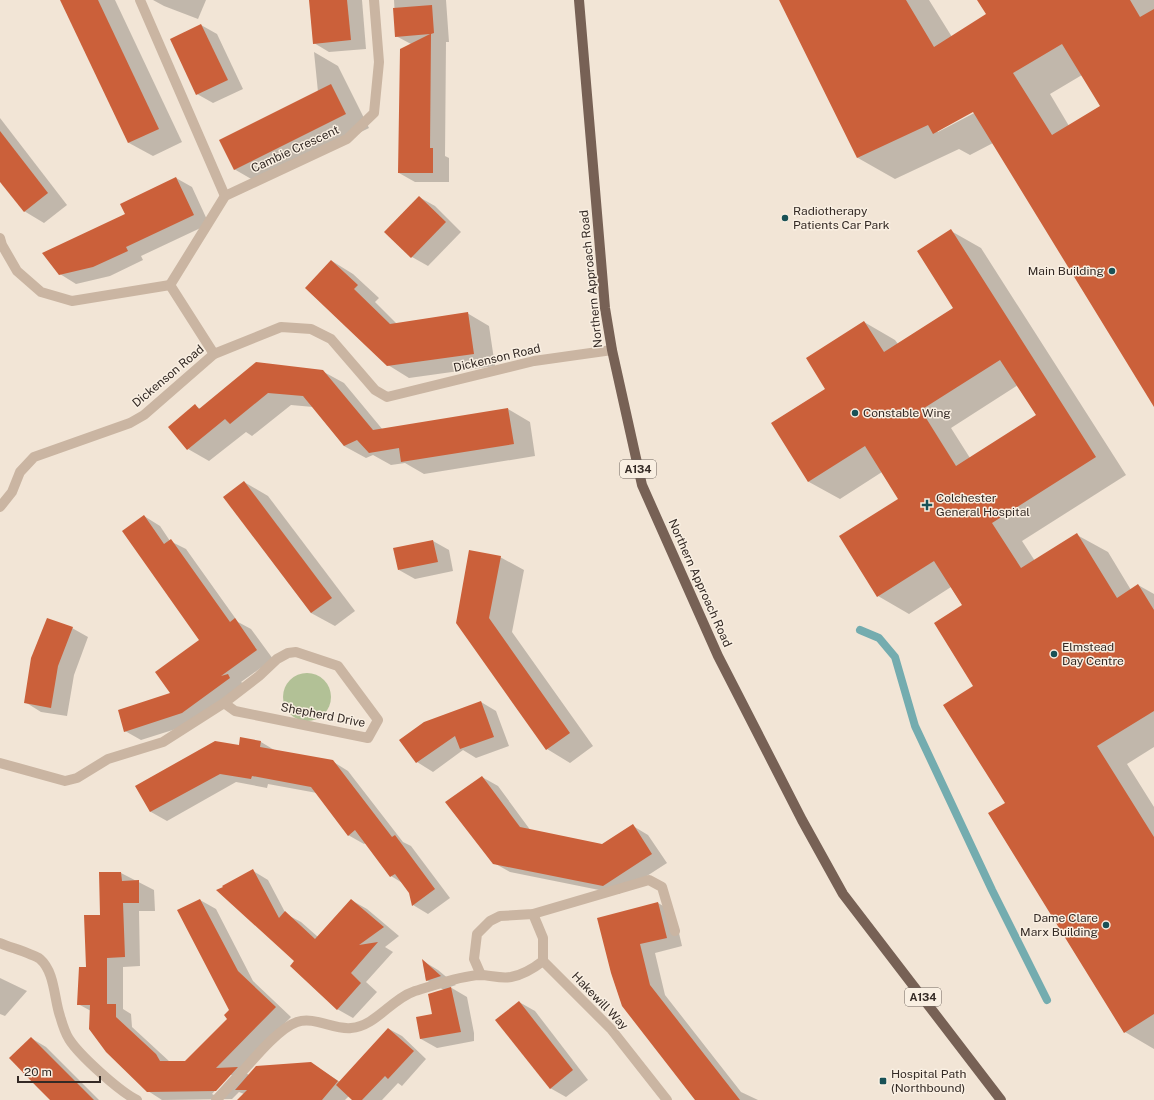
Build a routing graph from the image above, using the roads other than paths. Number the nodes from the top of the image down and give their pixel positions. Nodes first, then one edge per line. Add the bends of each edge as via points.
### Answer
1 (140, 0) edge
2 (374, 0) edge
3 (579, 0) edge
4 (225, 196) junction
5 (0, 238) edge
6 (170, 285) junction
7 (612, 350) junction
8 (214, 354) junction
9 (0, 507) edge
10 (224, 703) junction
11 (0, 763) edge
12 (533, 914) junction
13 (675, 931) dead end
14 (0, 943) edge
15 (543, 962) junction
16 (481, 975) junction
17 (137, 1100) edge
18 (216, 1100) edge
19 (667, 1100) edge
20 (1001, 1100) edge

1 - 4 street
2 - 4 street, Cambie Crescent via 379,62 374,112 347,139
3 - 7 main road, Northern Approach Road / A134 via 605,308
4 - 6 street
5 - 6 street via 17,271 40,292 72,301
6 - 8 street
7 - 8 street, Dickenson Road via 534,361 387,397 375,390 331,339 311,329 281,327
7 - 20 main road, Northern Approach Road / A134 via 642,485 718,656 802,820 843,894
8 - 9 street, Dickenson Road via 144,415 130,423 34,458 20,472 12,492
10 - 10 street, Shepherd Drive via 235,711 368,738 378,720 338,666 296,652 277,659
10 - 11 street, Shepherd Drive via 163,742 108,759 77,778 65,781
12 - 13 street via 649,880 662,887
12 - 15 street via 543,938
12 - 16 street via 500,916 490,921 477,934 474,960
14 - 17 street via 40,959 49,974 59,1016 69,1039 86,1058
15 - 16 street via 510,977
15 - 19 street, Hakewill Way via 611,1029
16 - 18 street via 413,992 394,1002 366,1025 350,1029 314,1022 297,1022 279,1033

